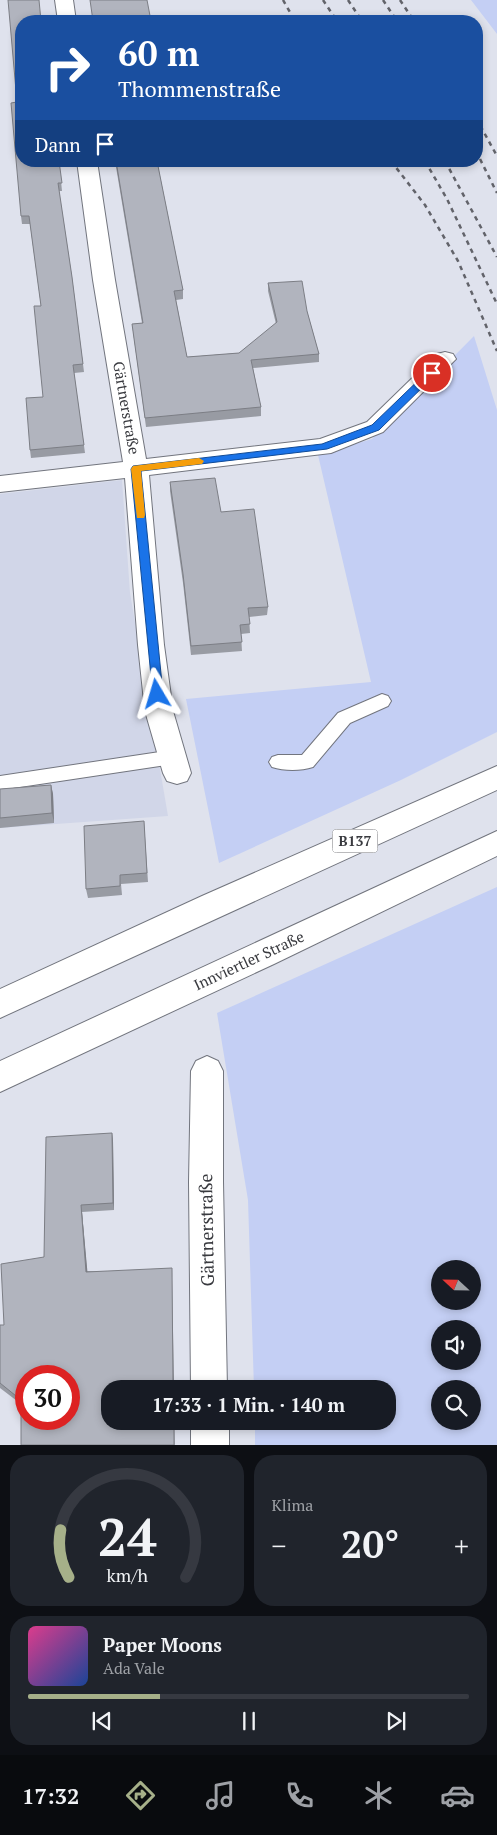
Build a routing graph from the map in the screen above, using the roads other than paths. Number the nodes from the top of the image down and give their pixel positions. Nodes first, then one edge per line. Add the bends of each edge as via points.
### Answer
1 (64, 0) edge
2 (66, 15) edge
3 (88, 167) edge
4 (446, 359) dead end
5 (136, 469) junction
6 (0, 484) edge
7 (382, 701) dead end
8 (278, 762) dead end
9 (175, 765) joint
10 (497, 777) edge
11 (0, 783) edge
12 (497, 843) edge
13 (0, 1004) edge
14 (207, 1071) dead end
15 (0, 1077) edge
16 (209, 1380) edge
17 (210, 1430) edge
18 (210, 1445) edge

1 - 2 street
3 - 5 street, Gärtnerstraße
4 - 5 street via 375,427 323,447
5 - 6 street
5 - 9 street, Gärtnerstraße via 159,711
7 - 8 lane via 344,718 307,762
9 - 11 lane
10 - 13 street, B137
12 - 15 street, Innviertler Straße
14 - 16 street, Gärtnerstraße
17 - 18 street

